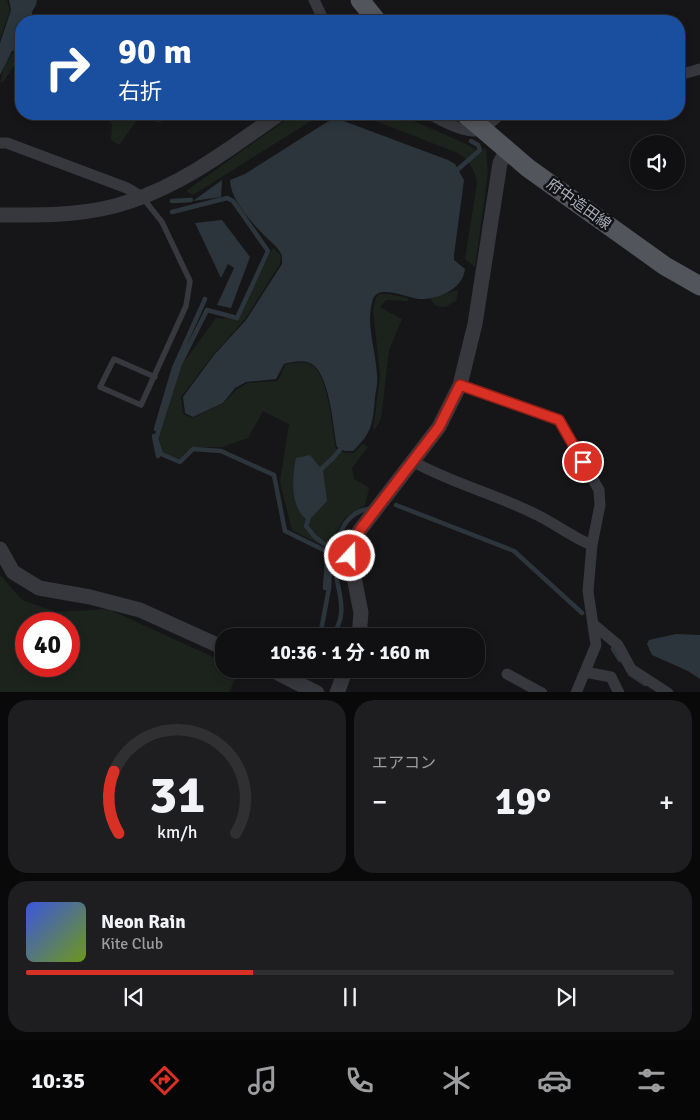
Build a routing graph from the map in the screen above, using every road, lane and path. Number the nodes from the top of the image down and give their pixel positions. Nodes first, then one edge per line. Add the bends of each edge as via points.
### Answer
1 (314, 0) edge
2 (360, 0) edge
3 (321, 15) edge
4 (372, 15) edge
5 (700, 69) edge
6 (685, 73) edge
7 (270, 120) edge
8 (443, 120) edge
9 (473, 120) edge
10 (494, 120) edge
11 (484, 129) junction
12 (0, 143) edge
13 (507, 150) junction
14 (142, 197) junction
15 (0, 215) edge
16 (700, 286) edge
17 (155, 377) junction
18 (460, 385) junction
19 (412, 461) junction
20 (592, 545) junction
21 (0, 549) edge
22 (593, 624) junction
23 (360, 628) edge
24 (215, 644) edge
25 (585, 672) junction
26 (507, 674) dead end
27 (289, 678) edge
28 (342, 678) edge
29 (318, 692) edge
30 (337, 692) edge
31 (542, 692) edge
32 (576, 692) edge
33 (619, 692) edge
34 (668, 692) edge

1 - 3 street
2 - 4 main road
5 - 6 street
7 - 14 street via 204,166
8 - 11 street via 467,130
9 - 11 main road, 府中造田線
10 - 11 street
11 - 13 main road, 府中造田線
12 - 14 street via 127,188
13 - 16 main road, 府中造田線 via 665,266
13 - 18 street via 500,163 478,306
14 - 15 street via 78,213
14 - 17 lane via 162,222 190,281 186,306
17 - 17 lane via 141,405 100,387 114,359
18 - 19 street via 439,427
18 - 20 street via 559,420 599,490 600,505
19 - 20 street via 535,514
19 - 23 street via 352,544 350,556
20 - 22 street via 588,591
21 - 24 street via 13,572 39,588 140,610
22 - 25 street via 596,645
22 - 34 street via 618,645 631,669
25 - 32 street
25 - 33 street via 610,677
26 - 31 street
27 - 29 street
28 - 30 street

